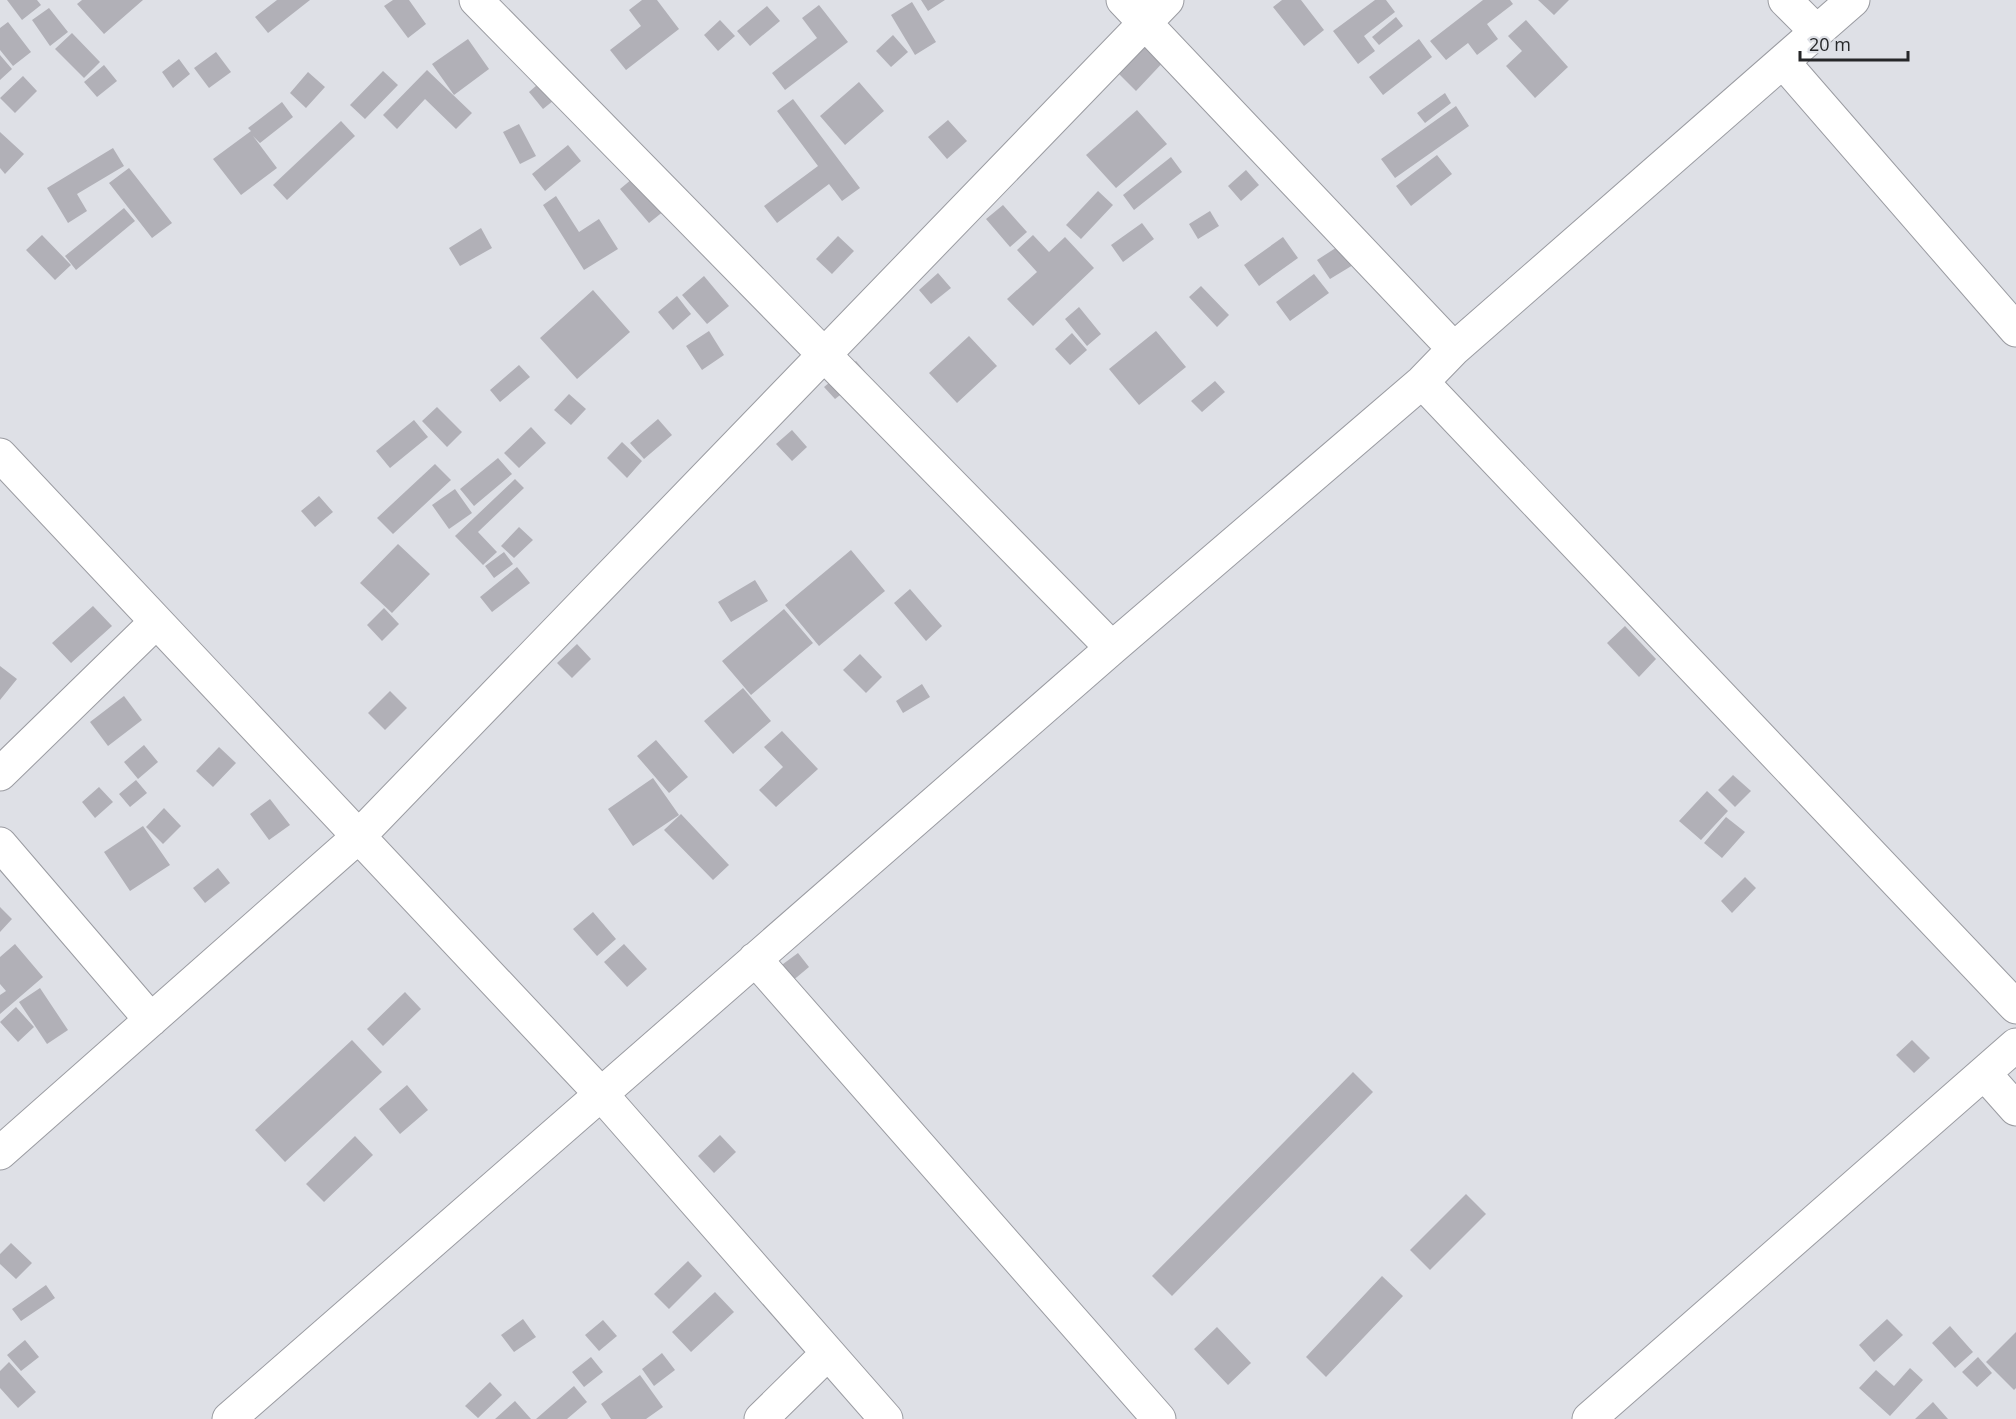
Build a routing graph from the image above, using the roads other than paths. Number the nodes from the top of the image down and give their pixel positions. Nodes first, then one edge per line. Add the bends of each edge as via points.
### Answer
1 (476, 0) edge
2 (1123, 0) edge
3 (1167, 0) edge
4 (1785, 0) edge
5 (1853, 0) edge
6 (1145, 23) junction
7 (1817, 32) junction
8 (1784, 63) junction
9 (2016, 330) edge
10 (1454, 349) junction
11 (825, 355) junction
12 (1422, 382) junction
13 (0, 455) edge
14 (156, 622) junction
15 (1112, 648) junction
16 (0, 774) edge
17 (358, 837) junction
18 (0, 844) edge
19 (755, 959) junction
20 (2016, 1007) edge
21 (151, 1020) junction
22 (2016, 1045) edge
23 (1984, 1073) junction
24 (601, 1094) junction
25 (2016, 1108) edge
26 (0, 1153) edge
27 (828, 1353) junction
28 (1607, 1414) edge
29 (229, 1419) edge
30 (761, 1419) edge
31 (886, 1419) edge
32 (1159, 1419) edge

1 - 11 street
2 - 6 street
3 - 6 street
4 - 7 street
5 - 7 street
6 - 10 street
6 - 11 street
7 - 8 street
8 - 9 street
8 - 10 street
10 - 12 street
11 - 15 street
11 - 17 street
12 - 15 street
12 - 20 street
13 - 14 street
14 - 16 street
14 - 17 street
15 - 19 street
17 - 21 street
17 - 24 street
18 - 21 street
19 - 24 street
19 - 32 street
21 - 26 street
22 - 23 street
23 - 25 street
23 - 28 street
24 - 27 street
24 - 29 street
27 - 30 street
27 - 31 street

